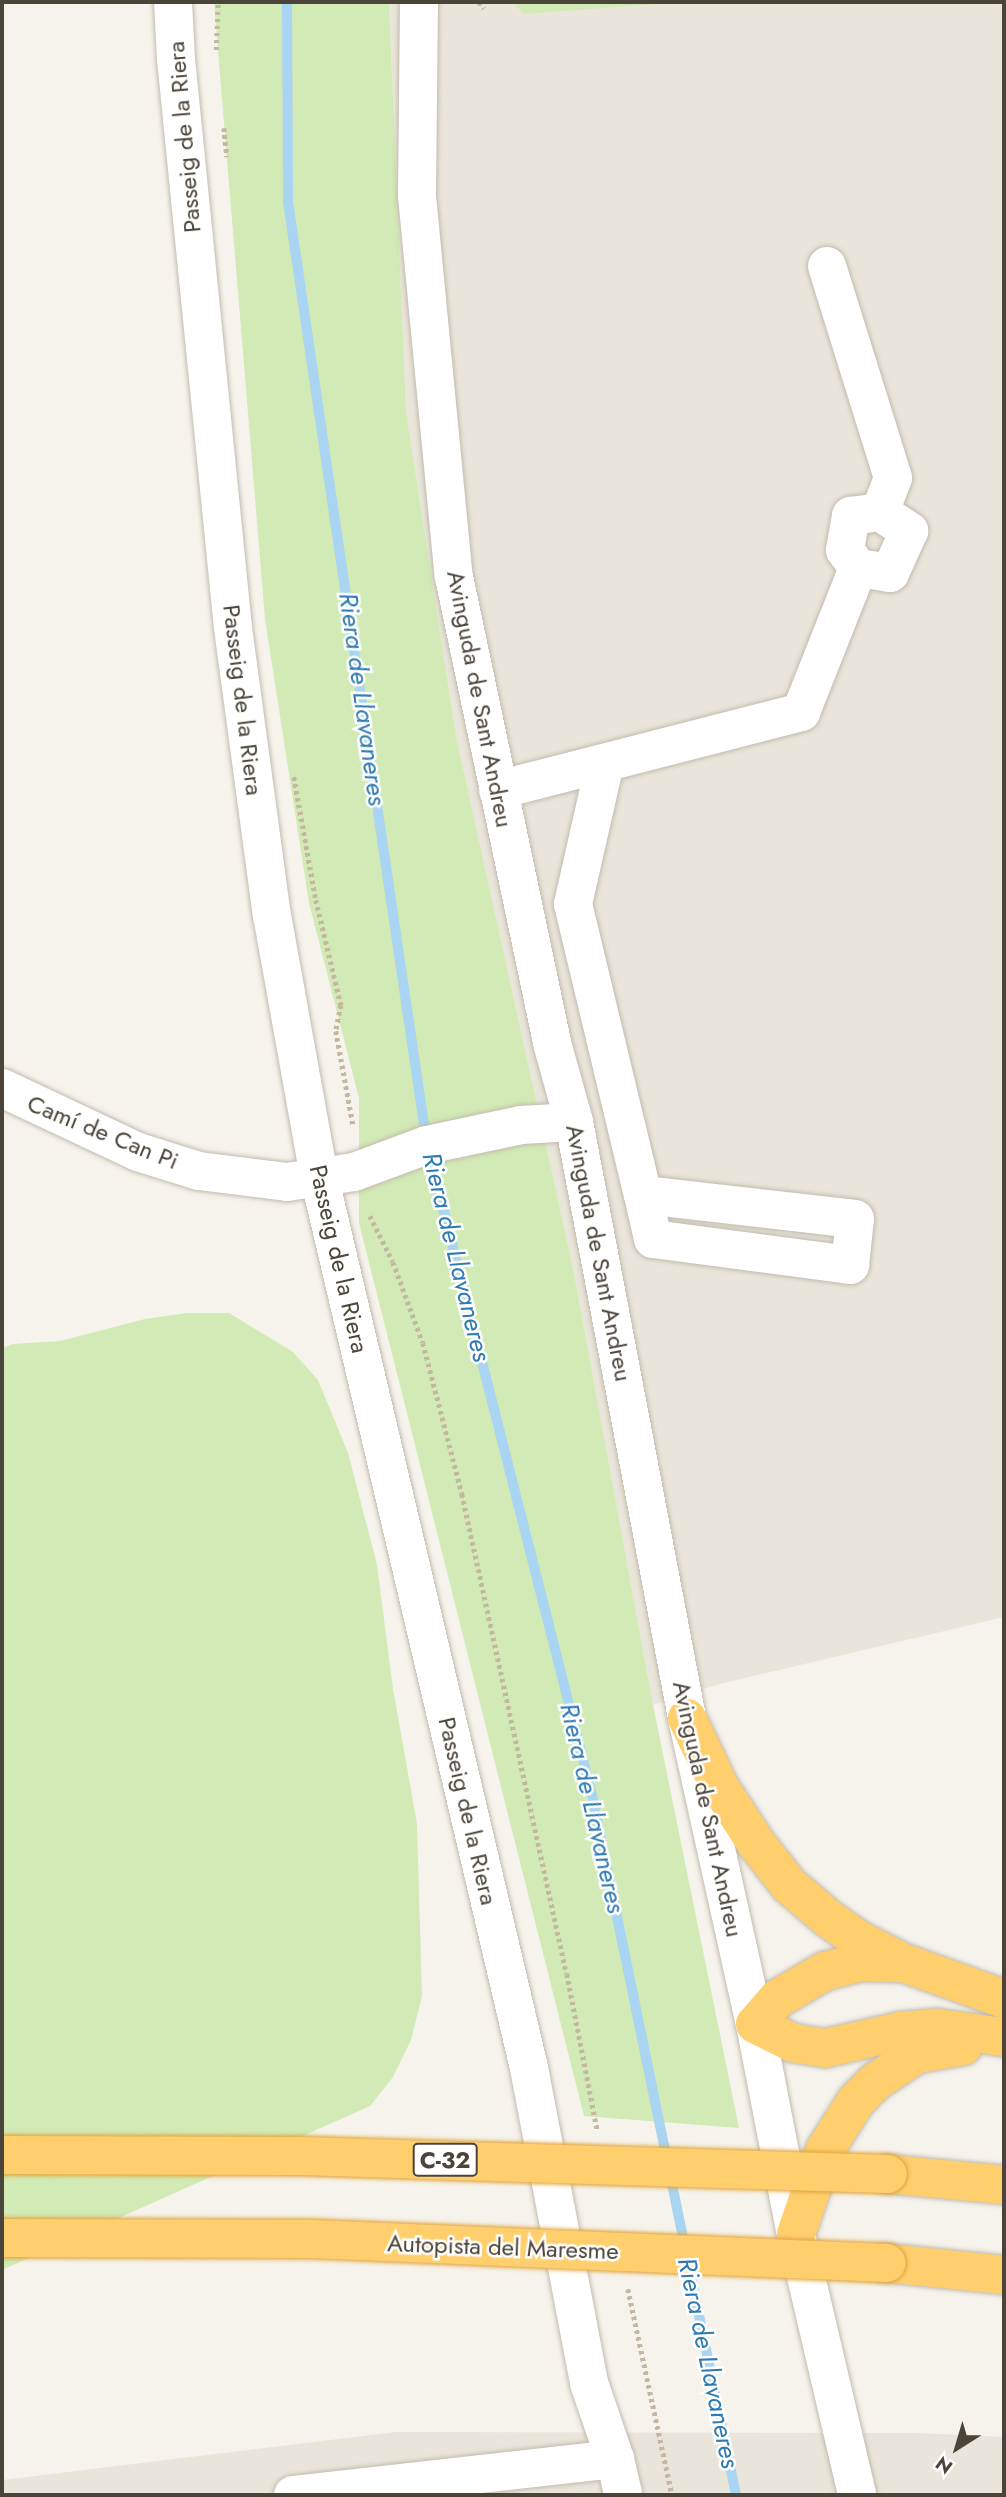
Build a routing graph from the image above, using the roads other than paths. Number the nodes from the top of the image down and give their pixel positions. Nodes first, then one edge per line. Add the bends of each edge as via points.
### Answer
1 (173, 2) edge
2 (419, 2) edge
3 (827, 266) dead end
4 (605, 762) junction
5 (498, 790) junction
6 (2, 1088) edge
7 (574, 1122) junction
8 (318, 1177) junction
9 (643, 1195) junction
10 (687, 1718) junction
11 (904, 1964) junction
12 (1004, 1999) edge
13 (755, 2024) junction
14 (1004, 2038) edge
15 (2, 2154) edge
16 (1004, 2185) edge
17 (796, 2234) junction
18 (2, 2238) edge
19 (1004, 2274) edge
20 (619, 2477) edge
21 (311, 2495) edge
22 (857, 2495) edge

1 - 8 street, Passeig de la Riera via 233,628 272,915
2 - 5 street, Avinguda de Sant Andreu via 417,196 453,564
3 - 4 street via 893,478 880,512 850,516 845,550 858,568 801,712
4 - 5 street
4 - 9 street via 573,904
5 - 7 street, Avinguda de Sant Andreu via 552,1043
6 - 8 street, Camí de Can Pi via 138,1152 199,1171 287,1182
7 - 8 street, Camí de Can Pi via 520,1125 427,1145 354,1172
7 - 10 street, Avinguda de Sant Andreu
8 - 20 street, Passeig de la Riera via 528,2068 589,2383
9 - 9 street via 653,1238 850,1265 855,1219
10 - 11 highway via 719,1786 789,1885 861,1941
10 - 13 street, Avinguda de Sant Andreu
11 - 12 highway
11 - 13 highway via 861,1962 825,1970 777,1999
13 - 14 highway via 793,2043 826,2048 937,2028
13 - 17 street, Avinguda de Sant Andreu
14 - 17 highway via 917,2054 875,2082 856,2101 825,2150
15 - 16 highway, C-32, bridge via 301,2156 888,2174
17 - 22 street, Avinguda de Sant Andreu
18 - 19 highway, Autopista del Maresme, bridge via 312,2239 886,2263
20 - 21 street

